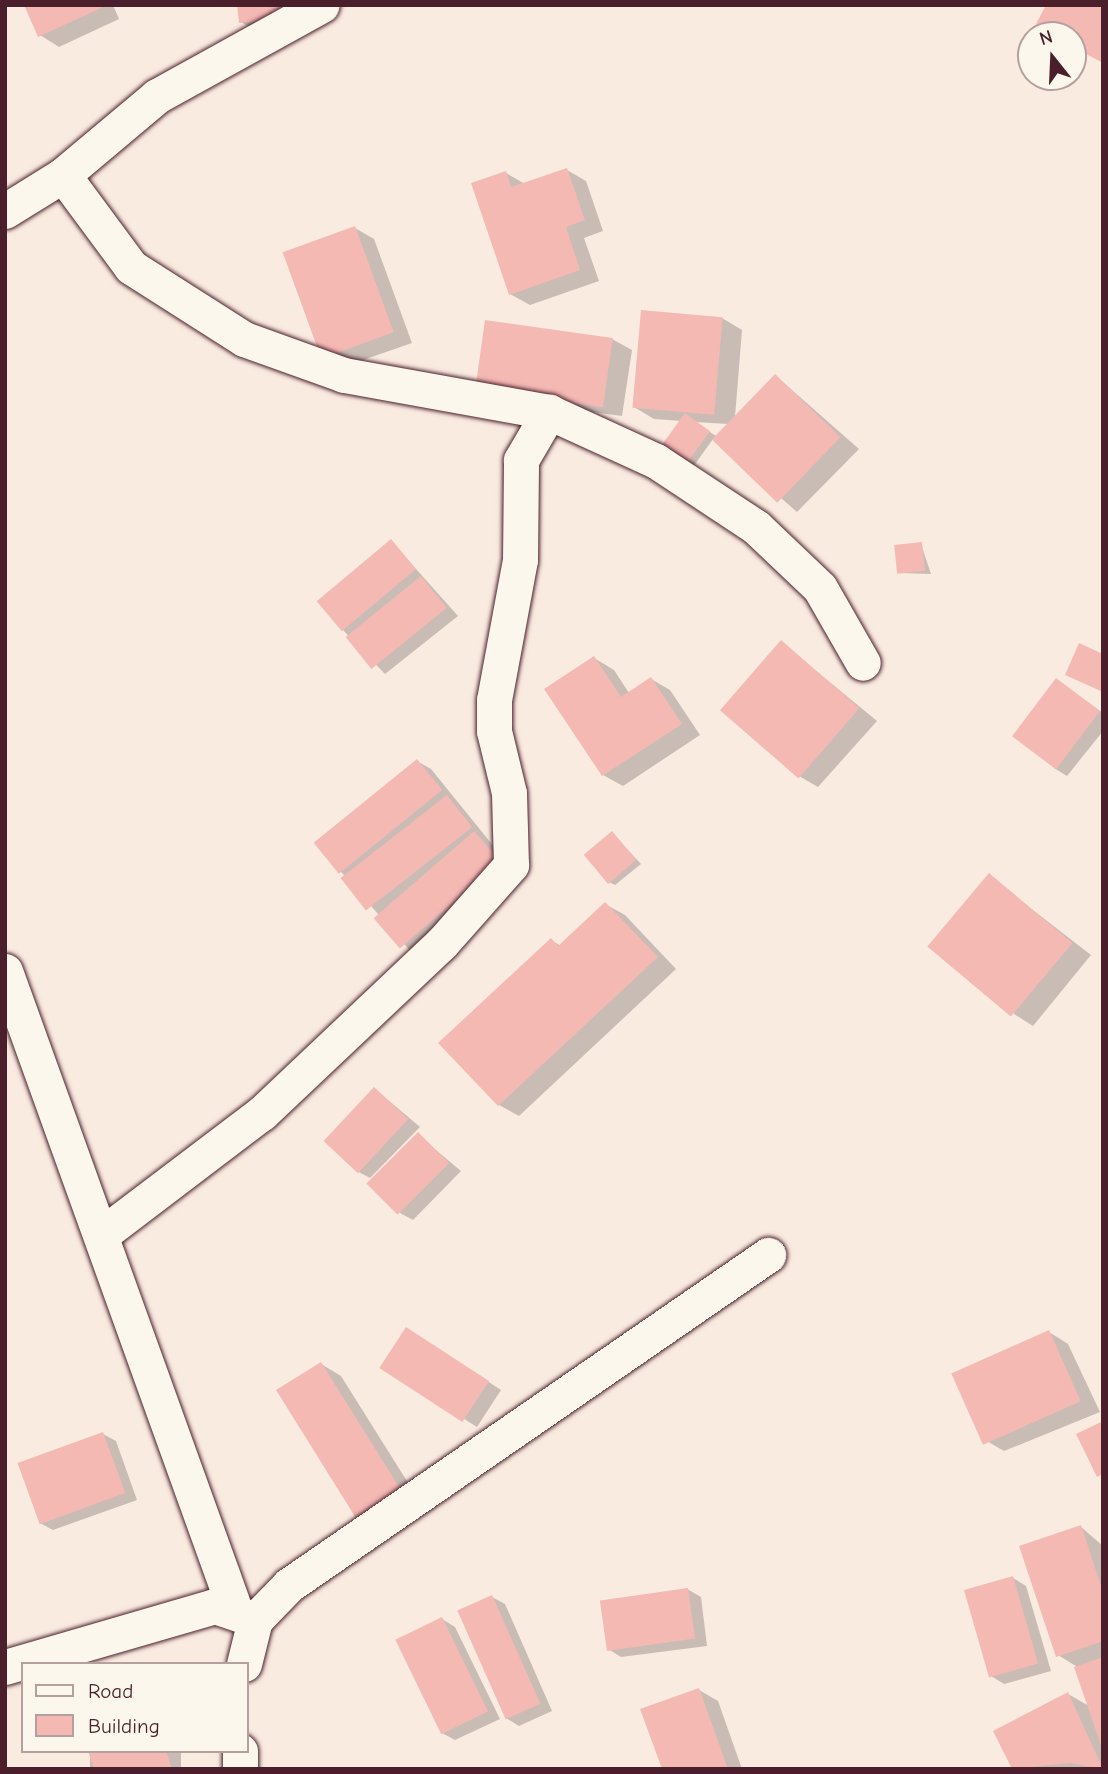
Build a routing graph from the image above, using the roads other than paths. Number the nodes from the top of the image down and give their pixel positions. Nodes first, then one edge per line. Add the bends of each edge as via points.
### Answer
1 (322, 5) edge
2 (63, 175) junction
3 (5, 211) edge
4 (549, 412) junction
5 (863, 663) dead end
6 (5, 971) edge
7 (101, 1235) junction
8 (768, 1255) dead end
9 (245, 1615) junction
10 (22, 1662) edge
11 (244, 1662) edge

1 - 2 street via 157,96
2 - 3 street
2 - 4 street via 131,267 244,339 344,375
4 - 5 street via 656,461 756,527 820,588
4 - 7 street via 521,460 520,560 494,700 494,731 509,793 511,865 441,944 262,1113
6 - 7 street
7 - 9 street
8 - 9 street
9 - 10 street via 215,1606
9 - 11 street

